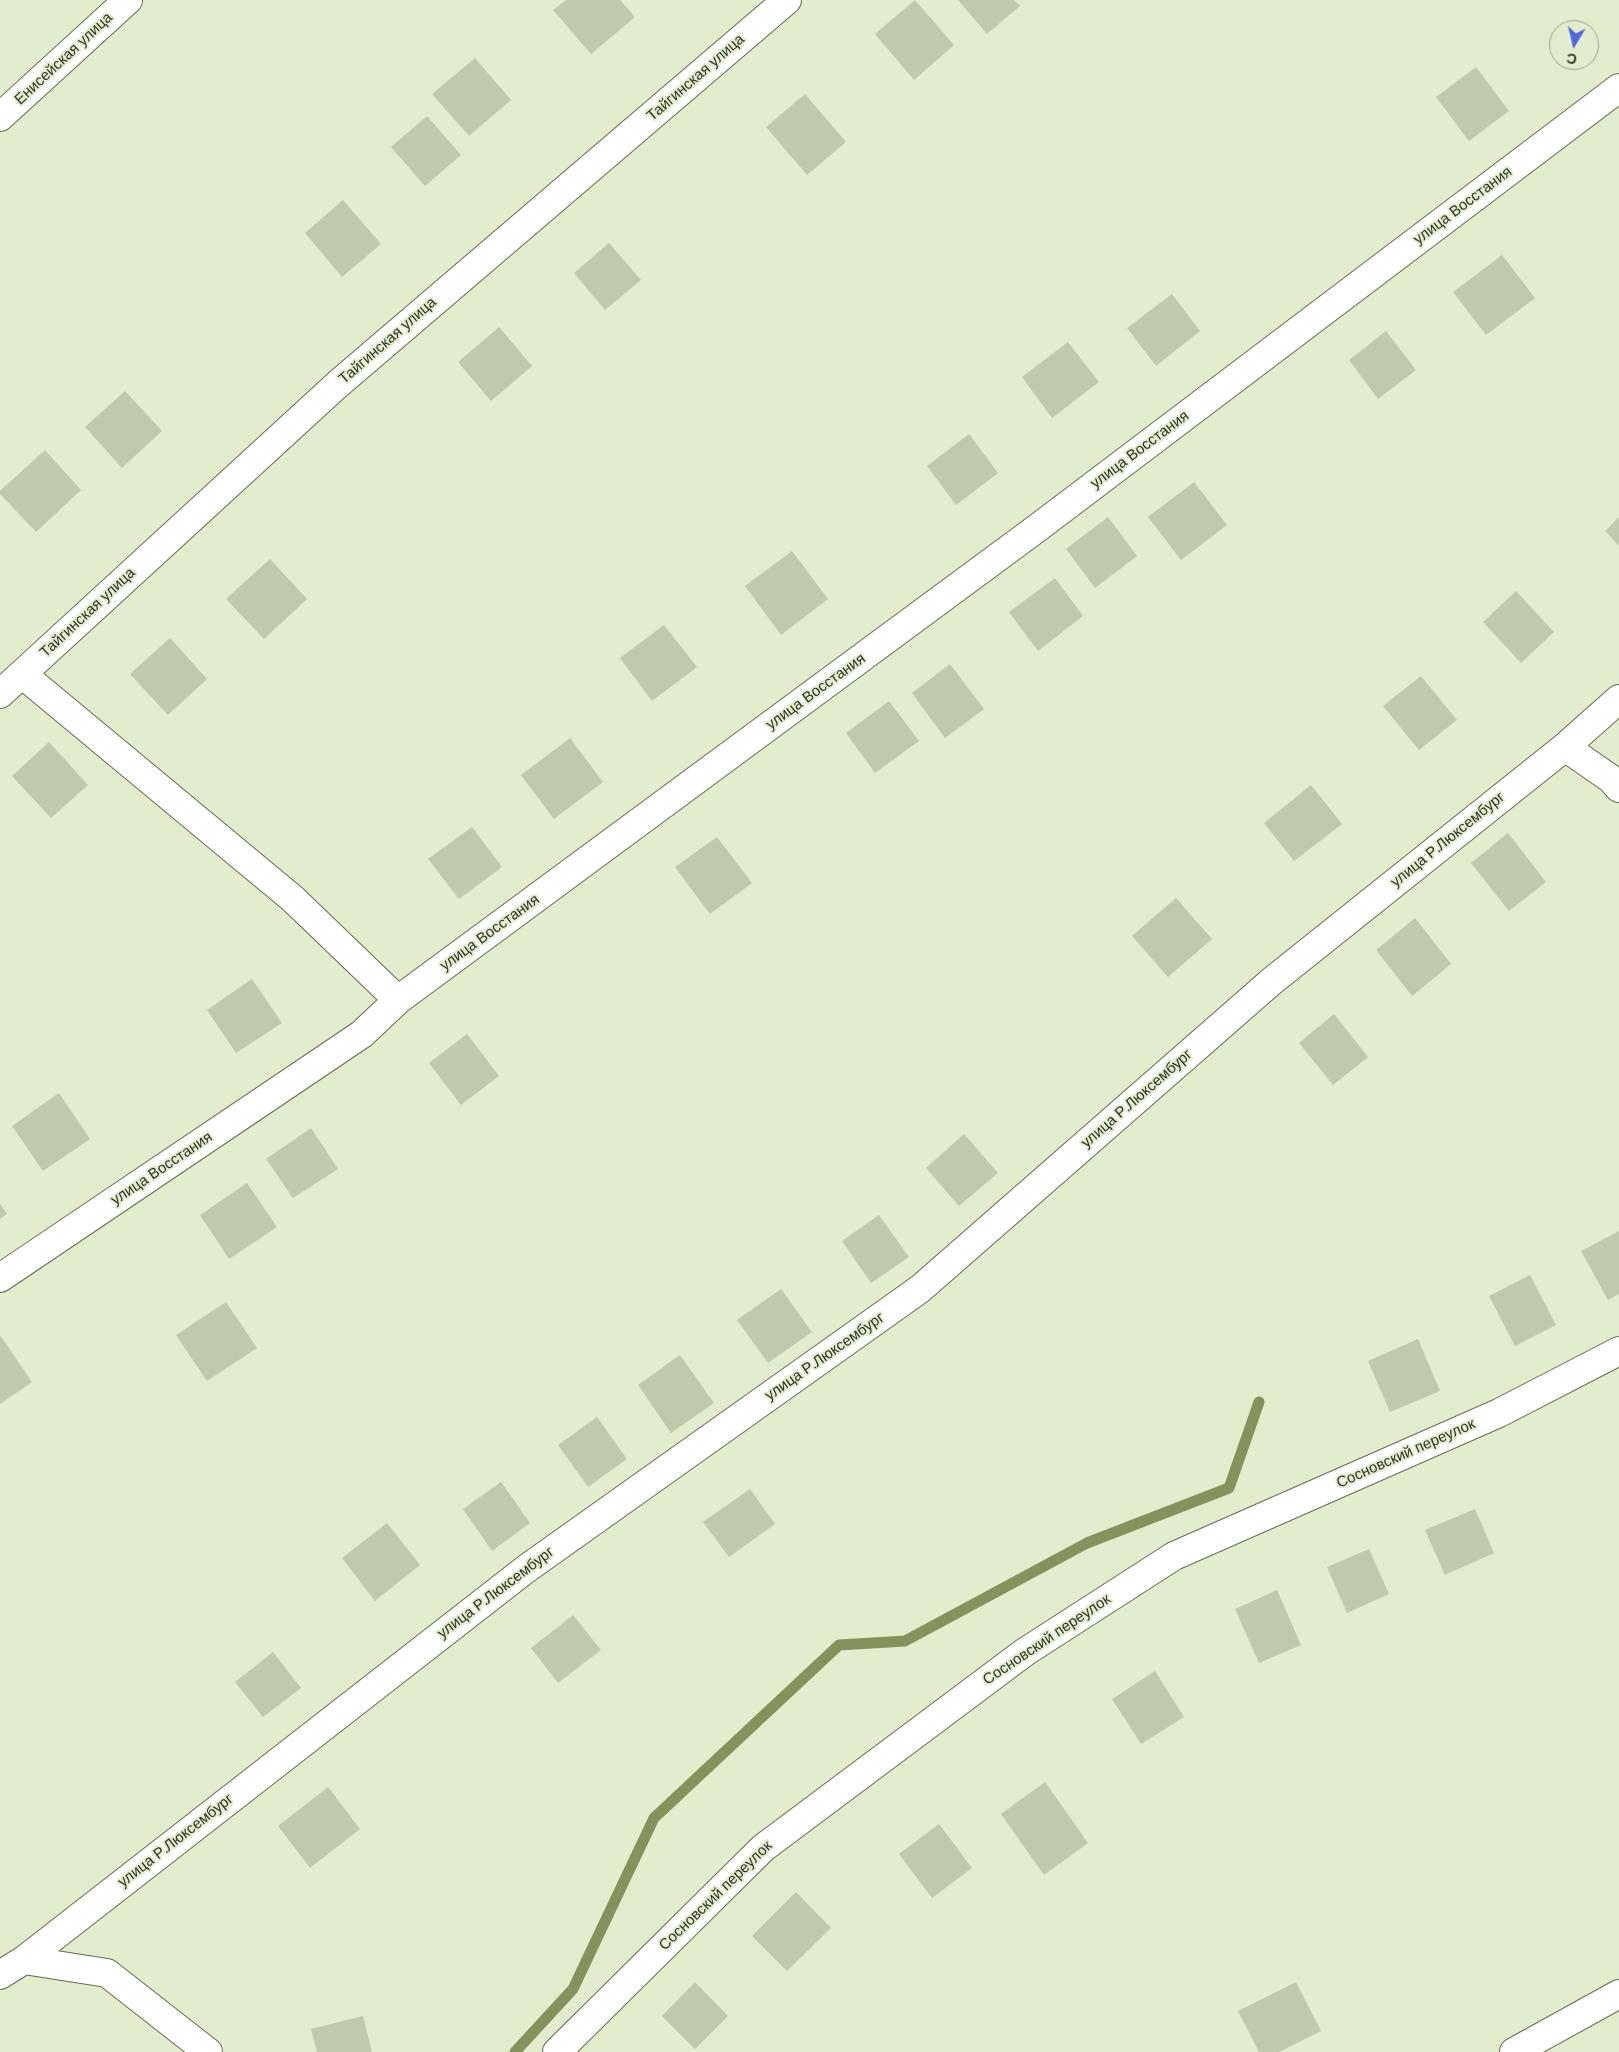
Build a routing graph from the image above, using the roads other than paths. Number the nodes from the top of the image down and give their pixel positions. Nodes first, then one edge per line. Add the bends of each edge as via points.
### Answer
1 (128, 0) edge
2 (787, 0) edge
3 (1619, 88) edge
4 (0, 117) edge
5 (22, 674) junction
6 (0, 694) edge
7 (1619, 699) edge
8 (1565, 747) junction
9 (1619, 788) edge
10 (398, 1000) junction
11 (0, 1278) edge
12 (1619, 1351) edge
13 (24, 1960) junction
14 (0, 1976) edge
15 (1619, 1994) edge
16 (208, 2052) edge
17 (557, 2052) edge
18 (1514, 2052) edge

1 - 4 street, Енисейская улица
2 - 5 street, Тайгинская улица via 338,384
3 - 10 street, улица Восстания via 1036,530
5 - 6 street, Тайгинская улица
5 - 10 street via 293,899
7 - 8 street, улица Р.Люксембург
8 - 9 street
8 - 13 street, улица Р.Люксембург via 1272,981 920,1289 526,1569
10 - 11 street, улица Восстания via 362,1034
12 - 17 street, Сосновский переулок via 1499,1414 1174,1556 1025,1652 763,1848
13 - 14 street, улица Р.Люксембург
13 - 16 street via 107,1973
15 - 18 street

